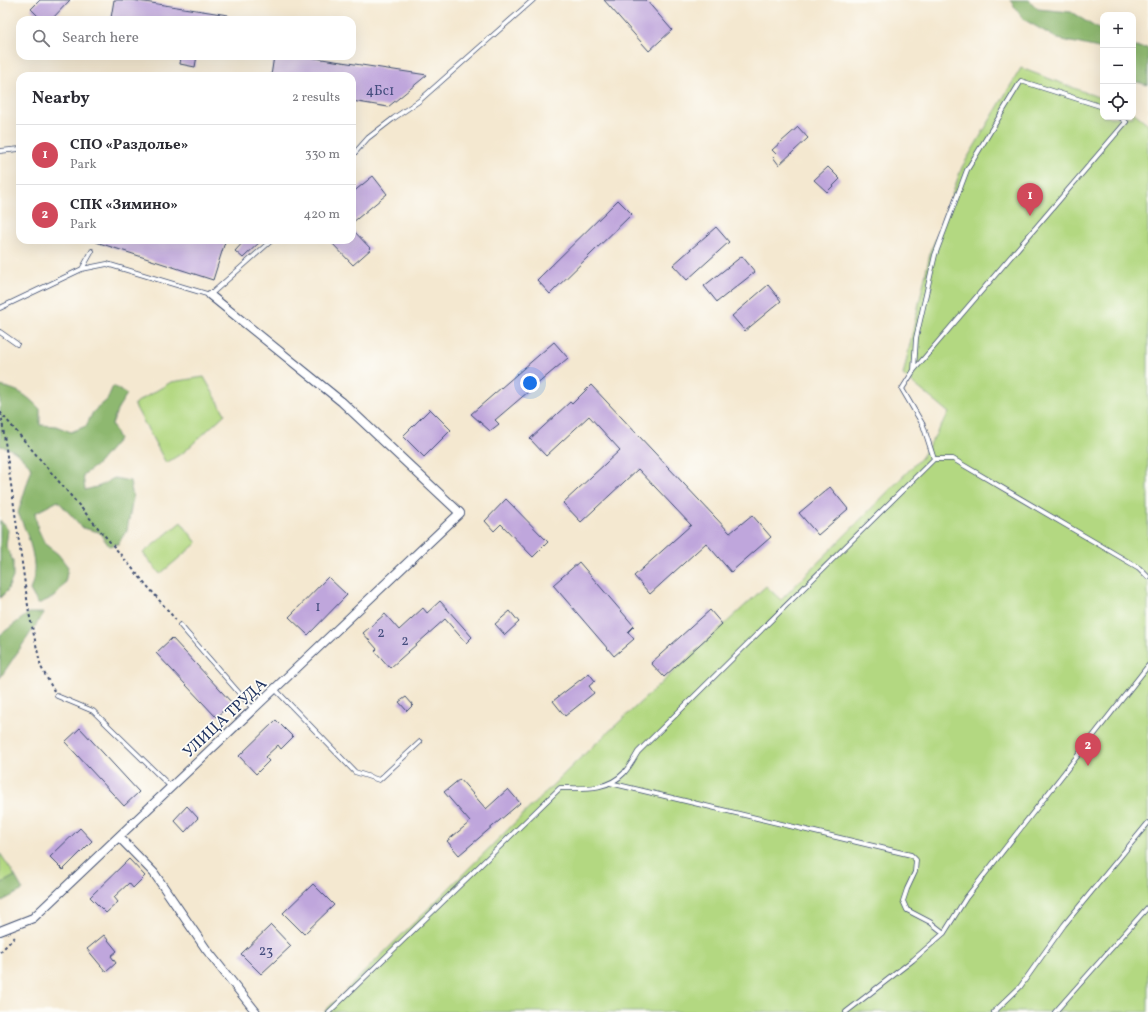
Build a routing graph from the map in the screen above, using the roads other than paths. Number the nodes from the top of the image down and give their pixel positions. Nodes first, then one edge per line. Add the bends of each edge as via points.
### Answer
1 (533, 0) edge
2 (1100, 106) edge
3 (1124, 120) edge
4 (0, 150) edge
5 (16, 150) edge
6 (356, 152) edge
7 (267, 244) edge
8 (92, 251) dead end
9 (82, 269) junction
10 (210, 295) junction
11 (0, 308) edge
12 (0, 332) edge
13 (16, 344) dead end
14 (914, 370) junction
15 (934, 459) junction
16 (1148, 577) edge
17 (180, 625) road end
18 (1148, 666) edge
19 (274, 689) junction
20 (57, 696) road end
21 (254, 709) junction
22 (420, 742) dead end
23 (610, 784) junction
24 (171, 787) junction
25 (1148, 823) edge
26 (119, 837) junction
27 (1148, 907) edge
28 (0, 931) edge
29 (944, 933) junction
30 (256, 1012) edge
31 (329, 1012) edge
32 (846, 1012) edge
33 (994, 1012) edge
34 (1055, 1012) edge

1 - 6 lane via 419,101 368,138
2 - 14 lane via 1021,81 967,170 934,255 916,338
3 - 14 lane via 1126,122
4 - 5 lane
7 - 10 lane
8 - 9 lane
9 - 10 lane via 107,264
9 - 11 lane
10 - 19 street, УЛИЦА ТРУДА via 342,402 460,513
12 - 13 lane
14 - 15 lane via 902,389 923,425
15 - 16 lane via 953,459 1139,568
15 - 23 lane via 638,752 624,773
17 - 21 lane
18 - 29 lane via 966,898
19 - 21 street, УЛИЦА ТРУДА
19 - 22 lane via 354,772 379,780
20 - 24 lane via 93,711
21 - 24 street, УЛИЦА ТРУДА
23 - 29 lane via 911,855 916,860 915,872 903,901 908,910
23 - 31 lane via 595,788 560,788
24 - 26 street, УЛИЦА ТРУДА
25 - 33 lane via 1064,925 1020,987
26 - 28 street, УЛИЦА ТРУДА via 33,918
26 - 30 street via 154,873 206,949
27 - 34 lane
29 - 32 lane

